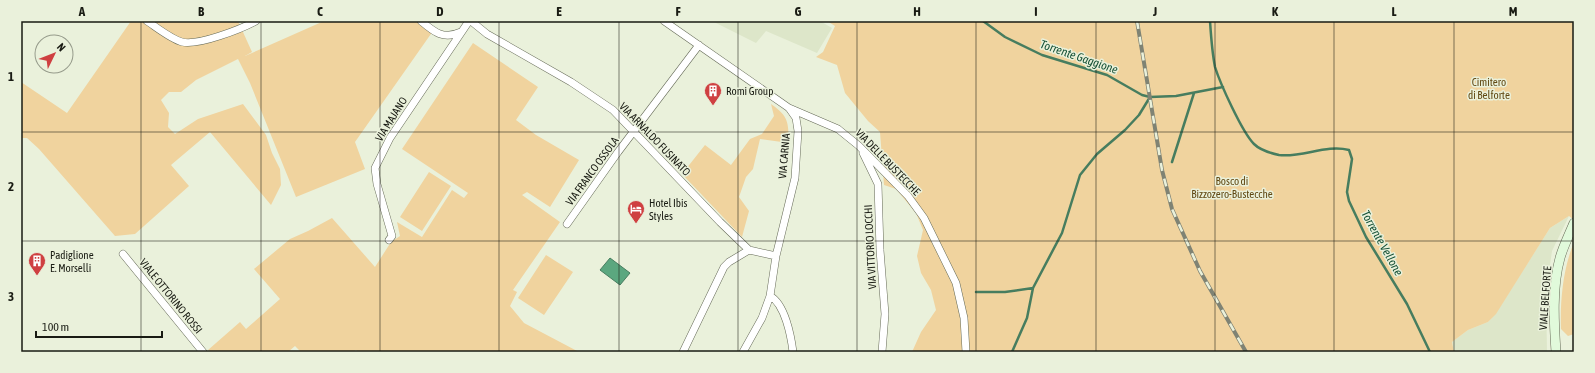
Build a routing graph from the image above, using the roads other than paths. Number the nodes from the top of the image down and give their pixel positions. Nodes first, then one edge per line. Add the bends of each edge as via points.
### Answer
1 (147, 21) edge
2 (256, 21) edge
3 (421, 21) edge
4 (470, 21) edge
5 (664, 21) edge
6 (246, 23) edge
7 (461, 32) junction
8 (699, 45) junction
9 (789, 108) junction
10 (635, 132) junction
11 (859, 146) junction
12 (1574, 223) edge
13 (567, 224) dead end
14 (389, 240) dead end
15 (749, 250) junction
16 (123, 254) dead end
17 (776, 256) junction
18 (770, 296) junction
19 (203, 352) edge
20 (683, 352) edge
21 (743, 352) edge
22 (793, 352) edge
23 (882, 352) edge
24 (966, 352) edge
25 (1556, 352) edge

1 - 6 street via 182,42 204,41
2 - 6 street
3 - 7 street via 443,35 453,36
4 - 7 street, VIA MAJANO
4 - 10 street, VIA ARNALDO FUSINATO via 487,34 571,82 607,106
5 - 8 street
7 - 14 street, VIA MAJANO via 390,138 375,168 392,236
8 - 9 street
8 - 10 street, VIA FRANCO OSSOLA
9 - 11 street, VIA DELLE BUSTECCHE via 838,129
9 - 17 street, VIA CARNIA via 796,118 797,148 794,178
10 - 13 street, VIA FRANCO OSSOLA
10 - 15 street, VIA ARNALDO FUSINATO
11 - 23 street, VIA VITTORIO LOCCHI via 878,184 885,314
11 - 24 street, VIA DELLE BUSTECCHE via 908,196 927,224 956,283 964,318
12 - 25 main road, VIALE BELFORTE via 1560,259 1554,332
15 - 17 street
15 - 20 street via 724,267
16 - 19 street, VIALE OTTORINO ROSSI
17 - 18 street, VIA CARNIA
18 - 21 street, VIA CARNIA via 762,318
18 - 22 street via 777,300 790,331

